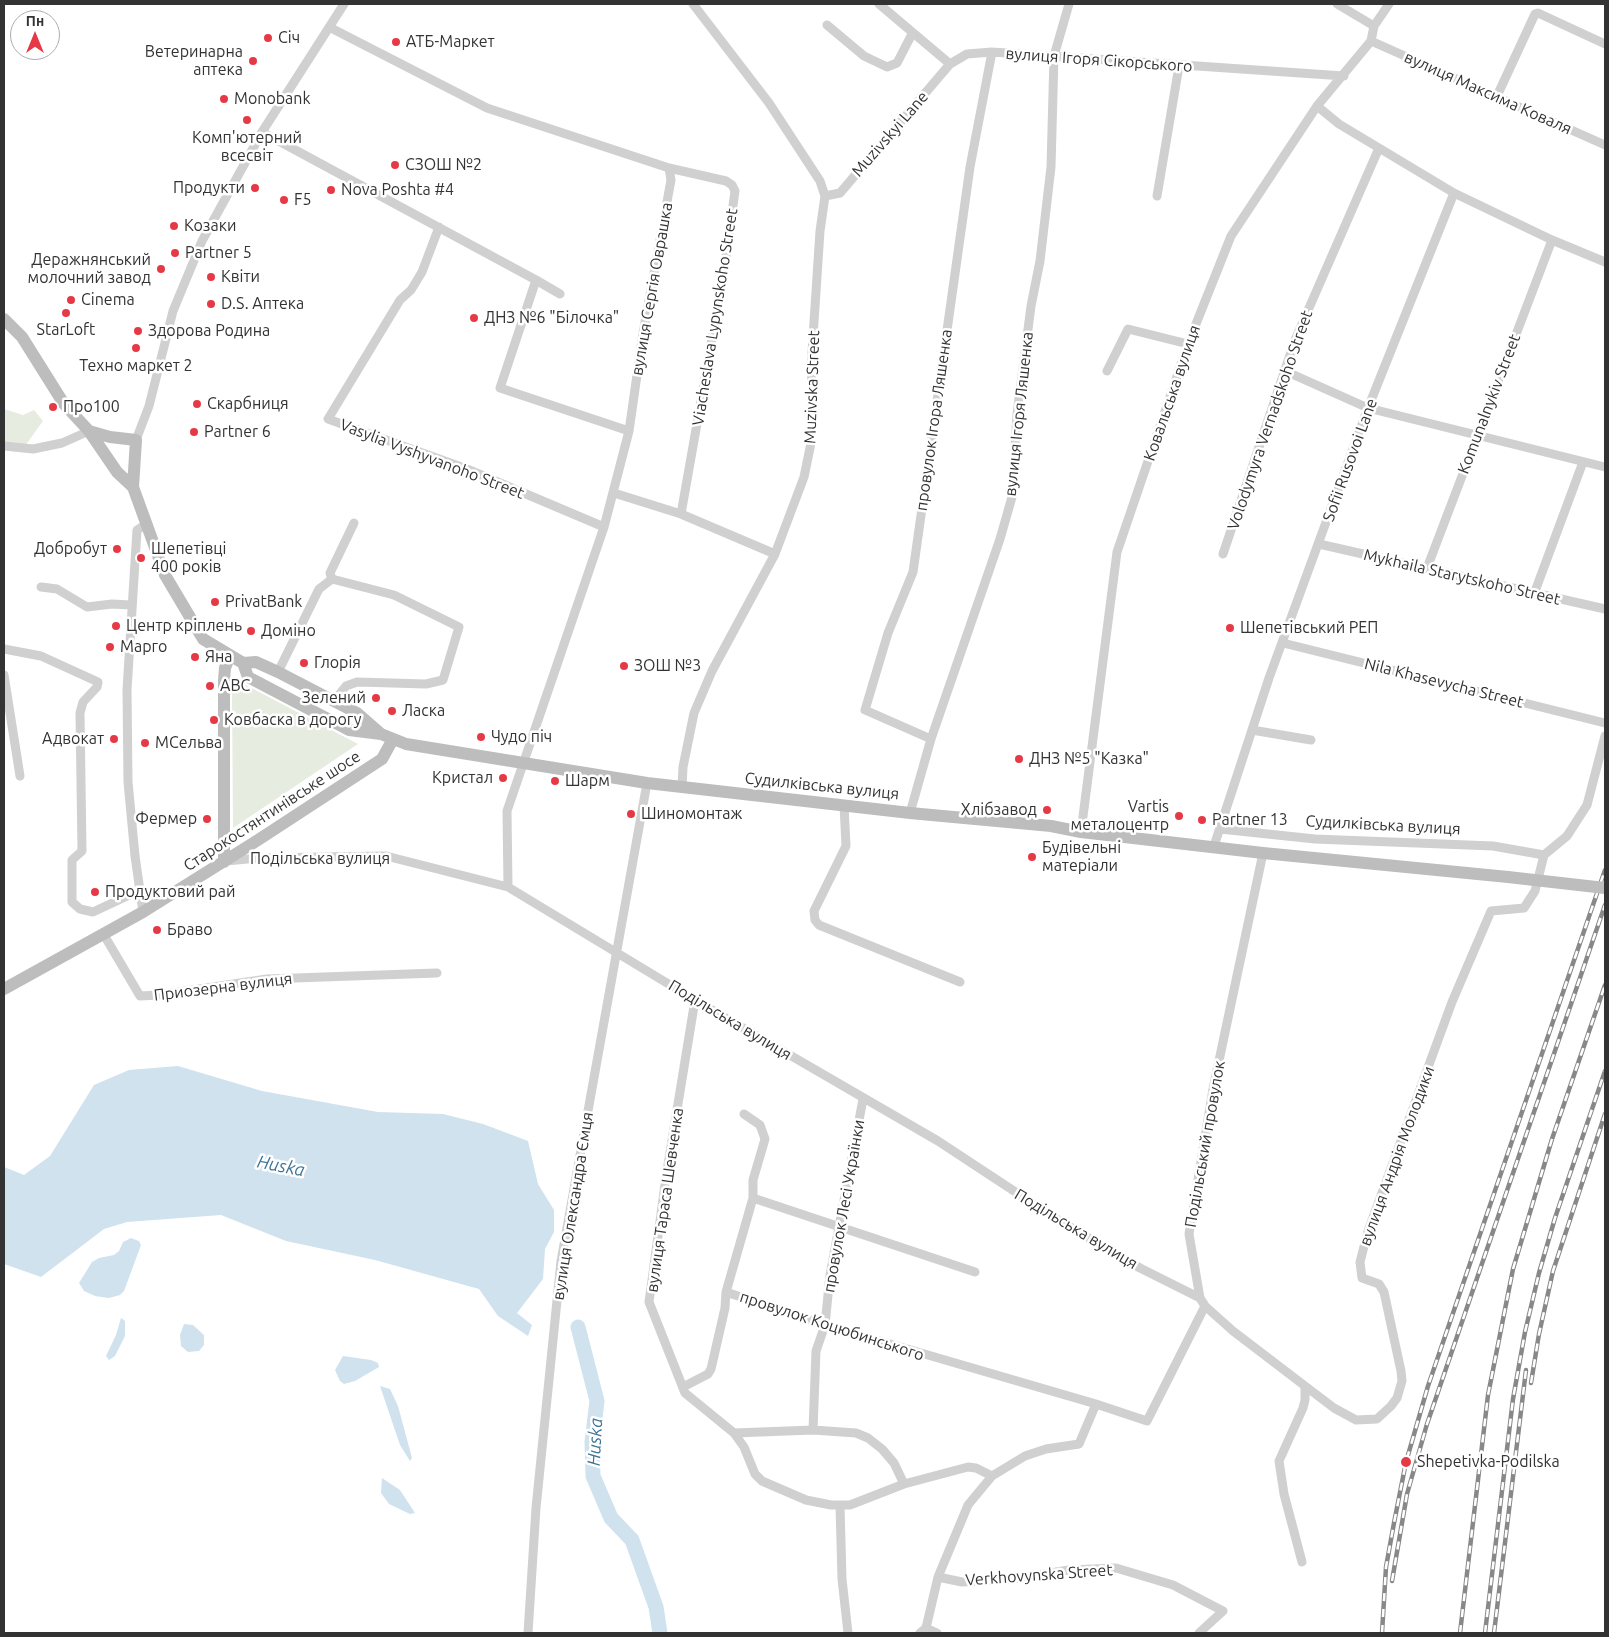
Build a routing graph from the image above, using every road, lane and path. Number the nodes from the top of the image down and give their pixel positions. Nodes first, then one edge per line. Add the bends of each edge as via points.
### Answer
1 (344, 4) edge
2 (692, 4) edge
3 (879, 4) edge
4 (1069, 4) edge
5 (1337, 4) edge
6 (1389, 4) edge
7 (827, 25) dead end
8 (1374, 26) junction
9 (329, 27) junction
10 (912, 34) junction
11 (1371, 41) junction
12 (1605, 44) edge
13 (992, 52) junction
14 (1054, 56) junction
15 (950, 64) junction
16 (1179, 66) junction
17 (1344, 76) junction
18 (1498, 96) junction
19 (1317, 106) junction
20 (262, 132) junction
21 (1605, 145) edge
22 (1379, 148) junction
23 (669, 168) junction
24 (1454, 193) junction
25 (825, 196) junction
26 (1157, 196) dead end
27 (439, 227) junction
28 (1552, 240) junction
29 (1605, 262) edge
30 (536, 280) junction
31 (560, 294) dead end
32 (4, 319) edge
33 (1188, 344) junction
34 (1107, 371) dead end
35 (1285, 371) junction
36 (1368, 408) junction
37 (88, 431) junction
38 (629, 432) junction
39 (1477, 435) junction
40 (136, 440) junction
41 (4, 446) edge
42 (1583, 462) junction
43 (1605, 467) edge
44 (133, 487) junction
45 (614, 493) junction
46 (682, 514) junction
47 (354, 523) dead end
48 (146, 526) junction
49 (604, 527) junction
50 (1319, 544) junction
51 (775, 554) junction
52 (1223, 554) dead end
53 (1427, 568) junction
54 (332, 579) junction
55 (41, 587) dead end
56 (1534, 594) junction
57 (131, 605) junction
58 (1605, 609) edge
59 (1283, 643) junction
60 (4, 650) edge
61 (230, 655) junction
62 (243, 663) junction
63 (278, 672) junction
64 (4, 674) edge
65 (334, 702) junction
66 (1605, 723) edge
67 (1252, 730) junction
68 (1605, 736) edge
69 (386, 737) junction
70 (931, 739) junction
71 (1311, 740) dead end
72 (522, 763) junction
73 (20, 776) dead end
74 (647, 783) junction
75 (682, 787) junction
76 (844, 805) junction
77 (910, 813) junction
78 (1220, 829) junction
79 (1081, 832) junction
80 (1214, 846) junction
81 (1264, 853) junction
82 (1544, 855) junction
83 (224, 862) junction
84 (508, 887) junction
85 (1605, 888) edge
86 (140, 890) junction
87 (144, 912) junction
88 (104, 935) junction
89 (616, 951) junction
90 (436, 974) dead end
91 (960, 982) dead end
92 (4, 989) edge
93 (695, 1000) junction
94 (863, 1100) junction
95 (744, 1114) dead end
96 (753, 1198) junction
97 (838, 1226) junction
98 (975, 1272) dead end
99 (726, 1292) junction
100 (1203, 1302) junction
101 (825, 1325) junction
102 (1305, 1386) junction
103 (683, 1387) junction
104 (1096, 1404) junction
105 (812, 1430) junction
106 (734, 1433) junction
107 (992, 1476) junction
108 (904, 1484) junction
109 (840, 1506) junction
110 (1302, 1562) dead end
111 (938, 1577) junction
112 (923, 1630) edge
113 (528, 1633) edge
114 (848, 1633) edge
115 (937, 1633) edge
116 (1199, 1633) edge

1 - 9 street
2 - 25 street via 769,103 820,181
3 - 10 street
4 - 14 street, вулиця Ігоря Ляшенка
5 - 8 street
6 - 8 street, Ковальська вулиця
7 - 10 street via 864,56 887,67 897,63
8 - 11 street, Ковальська вулиця
9 - 20 street
9 - 23 street via 488,108
10 - 15 street
11 - 17 street, Ковальська вулиця
11 - 18 street, вулиця Максима Коваля
12 - 18 street via 1535,14
13 - 14 street, вулиця Ігоря Сікорського
13 - 15 street, вулиця Ігоря Сікорського via 967,54
13 - 70 street, провулок Ігора Ляшенка via 970,168 913,572 888,633 865,710
14 - 16 street, вулиця Ігоря Сікорського
14 - 70 street, вулиця Ігоря Ляшенка via 1051,167 1017,414 1012,497
15 - 25 street, Muzivskyi Lane via 840,193
16 - 17 street, вулиця Ігоря Сікорського
16 - 26 street
17 - 19 street, Ковальська вулиця
18 - 21 street, вулиця Максима Коваля
19 - 22 street via 1339,124
19 - 33 street, Ковальська вулиця via 1231,236
20 - 27 street
20 - 40 street via 218,209 188,272 173,311 149,406
22 - 24 street
22 - 35 street, Volodymyra Vernadskoho Street via 1295,340
23 - 38 street, вулиця Сергія Оврашка via 671,180 643,332
23 - 46 street, Viacheslava Lypynskoho Street via 726,181 735,191
24 - 28 street
24 - 36 street, Sofii Rusovoi Lane
25 - 51 street, Muzivska Street via 813,333 811,443 800,493
27 - 30 street
27 - 49 street, Vasylia Vyshyvanoho Street via 422,272 400,300 328,419 467,469
28 - 29 street
28 - 39 street, Komunalnykiv Street
30 - 31 street
30 - 38 street via 500,388
32 - 37 main road via 22,337 64,404
33 - 34 street via 1128,329
33 - 79 street, Ковальська вулиця via 1117,552
35 - 36 street
35 - 52 street, Volodymyra Vernadskoho Street
36 - 39 street
36 - 50 street, Sofii Rusovoi Lane
37 - 40 main road
37 - 41 street via 62,443 33,449
37 - 44 main road via 117,472
38 - 45 street, вулиця Сергія Оврашка
39 - 42 street
39 - 53 street, Komunalnykiv Street
40 - 44 main road
42 - 43 street
42 - 56 street
44 - 48 main road
45 - 46 street
45 - 49 street, вулиця Сергія Оврашка
46 - 51 street
47 - 54 street via 330,573
48 - 57 street via 137,530
48 - 61 main road via 165,575 203,639
49 - 72 street, вулиця Сергія Оврашка
50 - 53 street, Mykhaila Starytskoho Street
50 - 59 street, Sofii Rusovoi Lane
51 - 75 street, Muzivska Street via 712,671 694,713
53 - 56 street, Mykhaila Starytskoho Street
54 - 63 street via 319,589
54 - 65 street via 394,595 459,627 443,680 426,684 357,682 346,686
55 - 57 street via 57,589 87,607
56 - 58 street, Mykhaila Starytskoho Street
57 - 86 street via 127,690 128,782
59 - 66 street, Nila Khasevycha Street
59 - 67 street, Sofii Rusovoi Lane
60 - 86 street via 41,656 98,682 83,702 80,713 82,851 72,860 72,902 80,909 93,912
61 - 62 main road
61 - 83 main road via 225,668 223,710
62 - 63 main road, Судилківська вулиця via 256,662
62 - 69 main road, Судилківська вулиця via 248,677 307,708 350,730
63 - 65 main road, Судилківська вулиця
64 - 73 street
65 - 69 main road, Судилківська вулиця via 357,713
67 - 71 street
67 - 78 street, Sofii Rusovoi Lane
68 - 82 street via 1587,805 1567,836
69 - 72 main road, Судилківська вулиця via 406,744
69 - 83 main road, Старокостянтинівське шосе via 382,759
70 - 77 street, вулиця Ігоря Ляшенка
72 - 74 main road, Судилківська вулиця
72 - 84 street, вулиця Сергія Оврашка via 507,811
74 - 75 main road, Судилківська вулиця
74 - 89 street, вулиця Олександра Ємця
75 - 76 main road, Судилківська вулиця
76 - 77 main road, Судилківська вулиця
76 - 91 street via 846,846 814,911 815,920 819,925
77 - 79 main road, Судилківська вулиця via 1051,826
78 - 80 street, Sofii Rusovoi Lane
78 - 82 street, Судилківська вулиця via 1315,839 1493,846
79 - 80 main road, Судилківська вулиця
80 - 81 main road, Судилківська вулиця
81 - 85 main road, Судилківська вулиця, bridge
81 - 100 street, Подільський провулок via 1213,1090 1189,1234
82 - 102 street, вулиця Андрія Молодики via 1535,891 1524,908 1491,911 1452,1002 1368,1231 1360,1262 1362,1278 1379,1284 1384,1292 1401,1371 1397,1398 1377,1418 1356,1420
83 - 84 street, Подільська вулиця via 258,858 386,856
83 - 87 main road, Старокостянтинівське шосе
84 - 89 street, Подільська вулиця
86 - 87 street
87 - 88 main road, Старокостянтинівське шосе
88 - 90 street, Приозерна вулиця via 140,996 267,979
88 - 92 main road, Старокостянтинівське шосе
89 - 93 street, Подільська вулиця
89 - 113 street, вулиця Олександра Ємця via 561,1261 536,1508
93 - 94 street, Подільська вулиця
93 - 103 street, вулиця Тараса Шевченка via 649,1302
94 - 97 street, провулок Лесі Українки
94 - 100 street, Подільська вулиця via 938,1141 1058,1220
95 - 96 street, провулок Коцюбинського via 760,1125 765,1135 753,1180
96 - 97 street
96 - 99 street, провулок Коцюбинського
97 - 98 street
97 - 101 street, провулок Лесі Українки
99 - 101 street, провулок Коцюбинського
99 - 103 street via 711,1369 708,1374
100 - 102 street via 1233,1331
100 - 104 street, провулок Коцюбинського via 1147,1421
101 - 104 street, провулок Коцюбинського
101 - 105 street, провулок Лесі Українки via 816,1352
102 - 110 street via 1303,1408 1279,1460 1284,1494
103 - 106 street, вулиця Тараса Шевченка via 694,1402
104 - 107 street via 1079,1444 1036,1451
105 - 106 street
105 - 108 street via 847,1431 868,1438 894,1463
106 - 109 street, вулиця Тараса Шевченка via 762,1481 806,1500
107 - 108 street via 976,1468 968,1468
107 - 111 street via 968,1505
108 - 109 street
109 - 114 street via 842,1579
111 - 112 street
111 - 116 street, Verkhovynska Street via 962,1582 1005,1580 1069,1570 1116,1568 1173,1585 1223,1611
112 - 115 street

